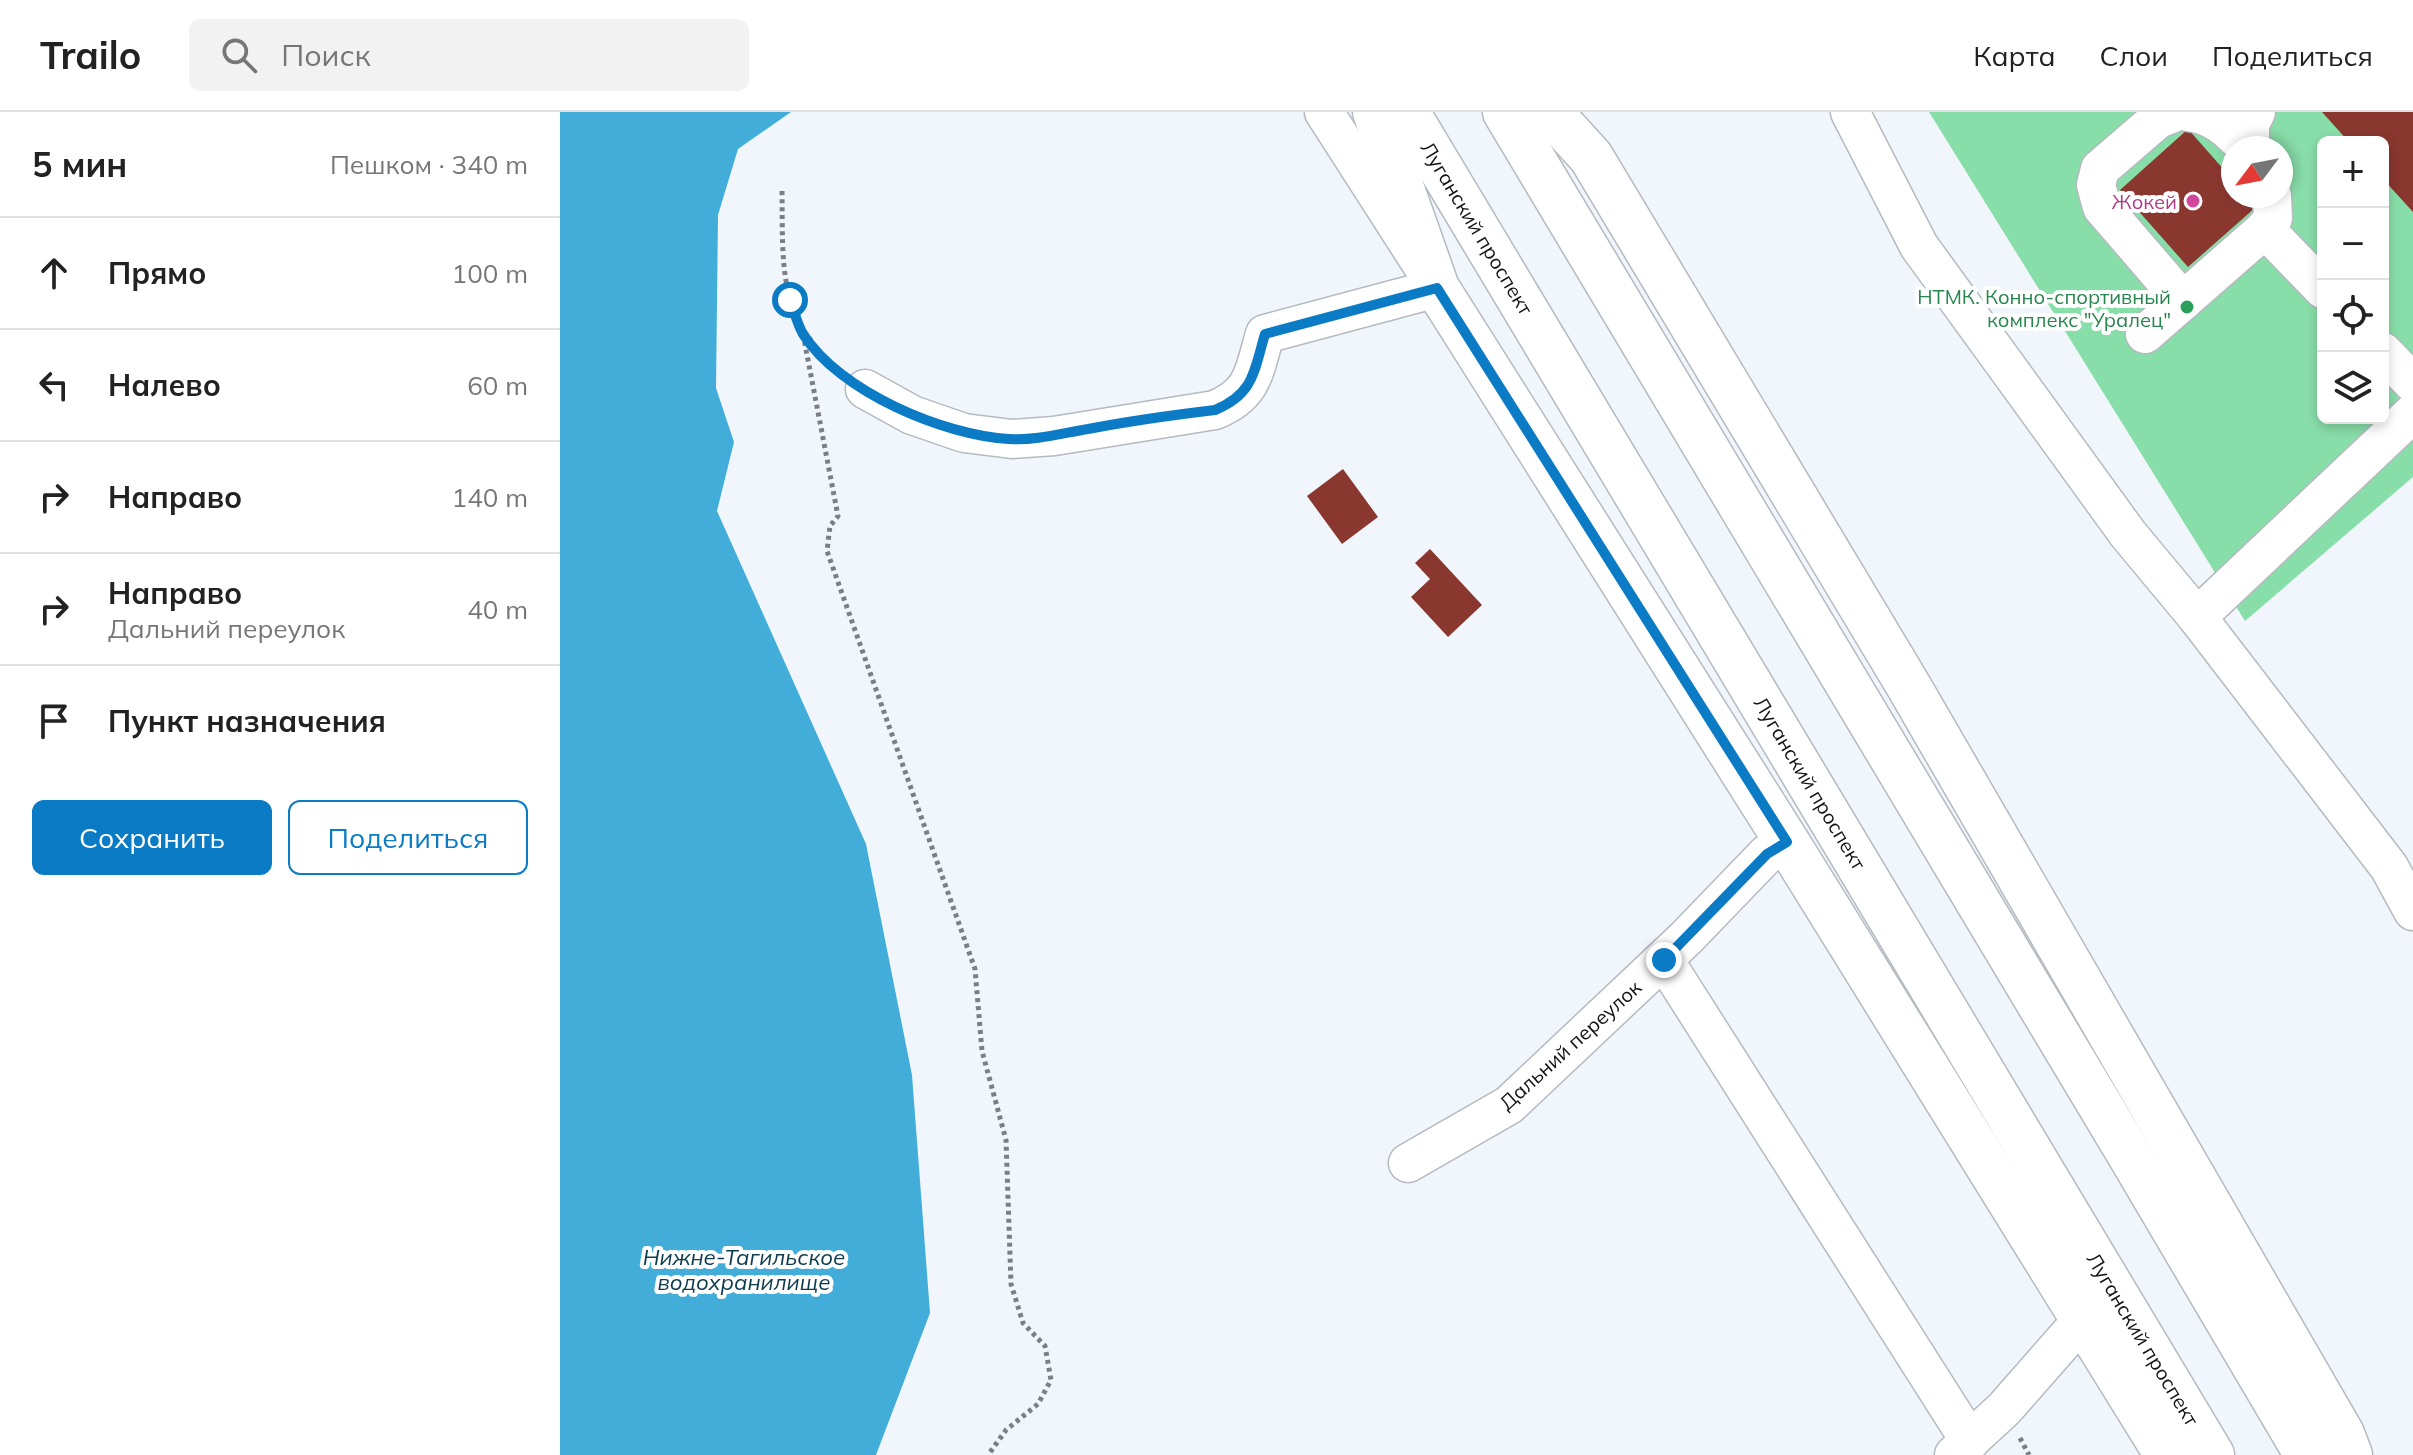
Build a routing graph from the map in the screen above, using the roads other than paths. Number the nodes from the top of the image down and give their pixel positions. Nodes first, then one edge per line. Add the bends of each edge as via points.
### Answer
1 (1324, 112) edge
2 (1375, 112) edge
3 (1407, 112) edge
4 (1505, 112) edge
5 (1550, 112) edge
6 (1563, 112) edge
7 (1850, 112) edge
8 (2176, 112) edge
9 (2188, 112) edge
10 (2256, 112) edge
11 (2236, 136) edge
12 (2250, 136) edge
13 (1591, 157) junction
14 (2269, 212) edge
15 (2317, 280) edge
16 (1437, 288) junction
17 (2183, 301) junction
18 (2145, 334) dead end
19 (2389, 358) edge
20 (2413, 383) edge
21 (865, 389) road end
22 (2413, 413) edge
23 (2197, 617) junction
24 (1787, 842) junction
25 (2413, 911) edge
26 (1664, 960) junction
27 (1408, 1163) dead end
28 (2084, 1318) junction
29 (1962, 1448) edge
30 (2167, 1455) edge
31 (2212, 1455) edge
32 (2307, 1455) edge
33 (2350, 1455) edge

1 - 16 street
2 - 16 main road
3 - 31 main road, Луганский проспект
4 - 32 main road
5 - 13 main road
6 - 13 street
7 - 23 street via 1919,246 2128,534
8 - 17 street via 2158,119 2100,169 2096,185 2102,207
9 - 11 street via 2222,123
10 - 12 street
13 - 33 main road via 1908,685
14 - 15 street
14 - 17 street
16 - 21 street via 1265,334 1249,385 1234,402 1215,410 1012,439 964,433 912,415
16 - 24 main road
17 - 18 street
19 - 20 street
22 - 23 street
23 - 25 street via 2389,867
24 - 26 street, Дальний переулок via 1767,854
24 - 28 main road
26 - 27 street, Дальний переулок via 1509,1105
26 - 29 street
28 - 29 street
28 - 30 main road

